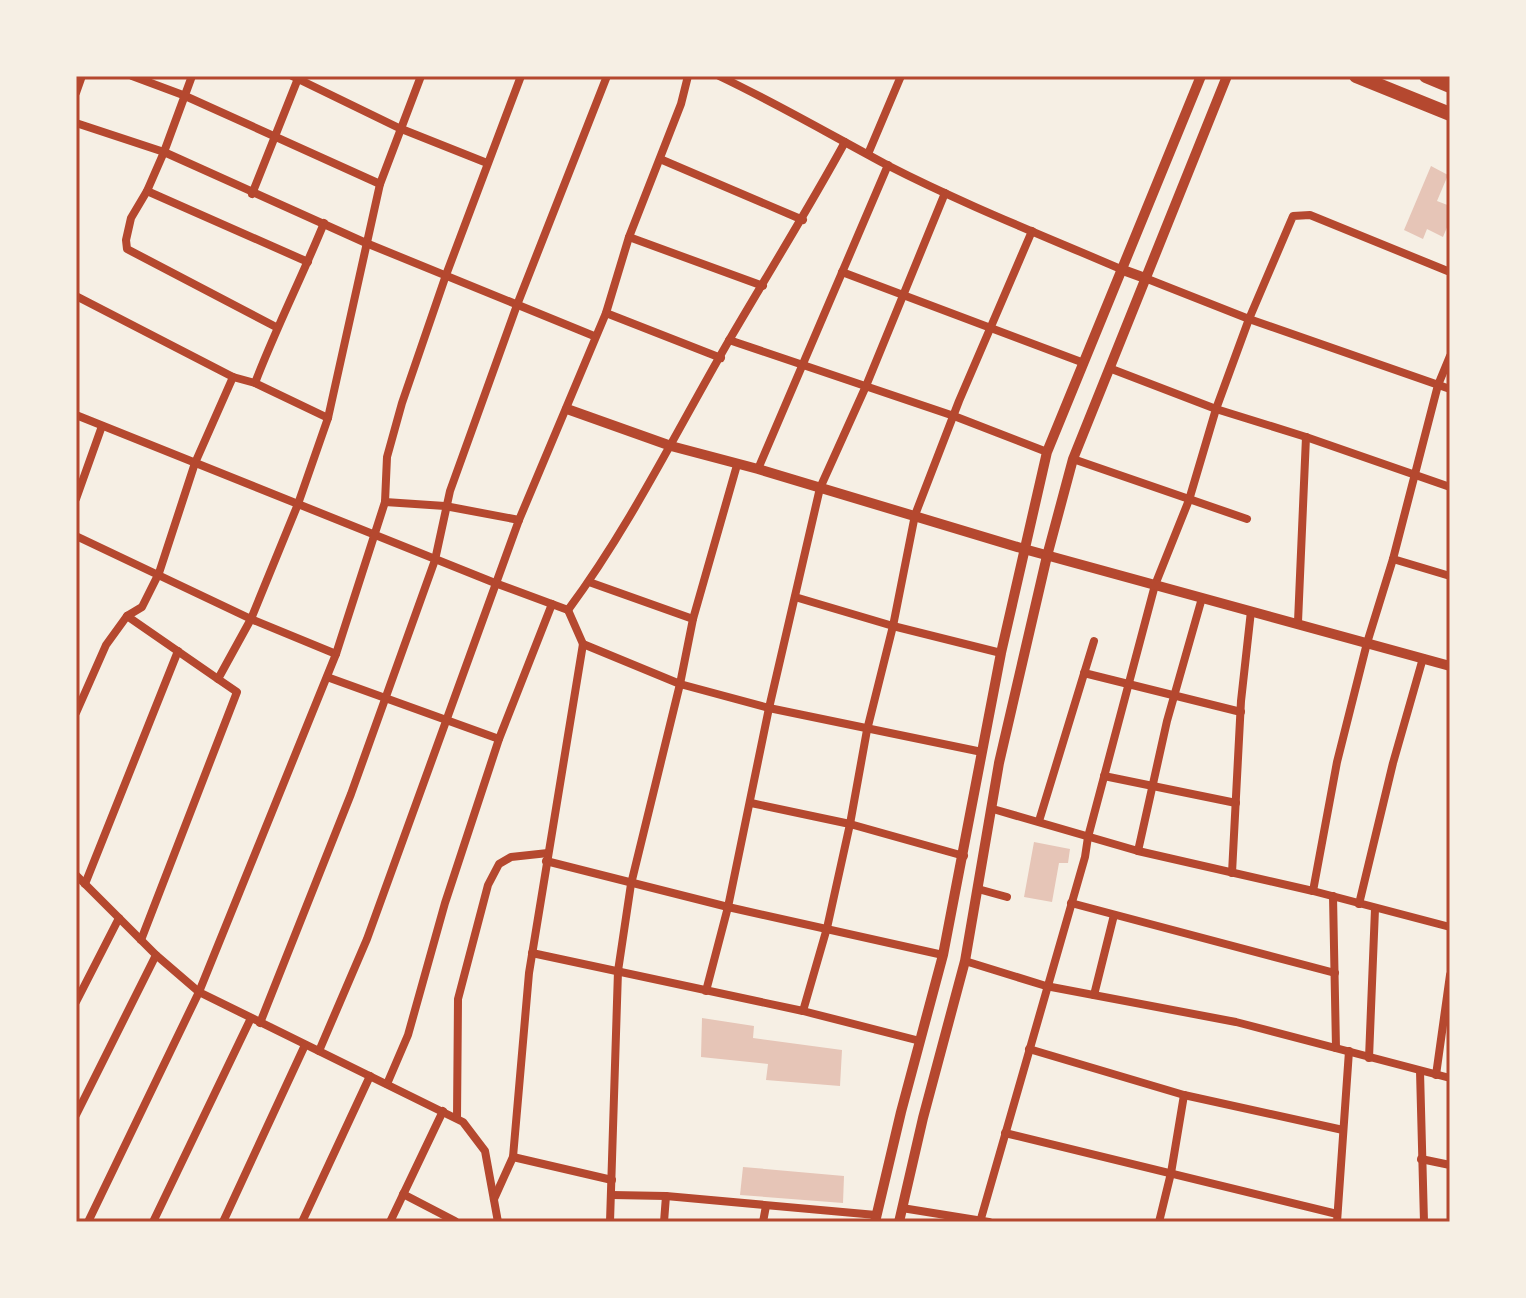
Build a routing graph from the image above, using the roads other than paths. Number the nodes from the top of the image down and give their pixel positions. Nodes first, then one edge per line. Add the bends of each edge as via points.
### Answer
1 (82, 76) edge
2 (132, 76) edge
3 (192, 76) edge
4 (421, 76) edge
5 (521, 76) edge
6 (607, 76) edge
7 (688, 76) edge
8 (719, 76) edge
9 (901, 76) edge
10 (1201, 76) edge
11 (1227, 76) edge
12 (1356, 76) edge
13 (1426, 76) edge
14 (297, 77) edge
15 (1450, 86) edge
16 (76, 93) edge
17 (183, 95) junction
18 (1450, 114) edge
19 (76, 123) edge
20 (399, 128) junction
21 (275, 136) junction
22 (845, 142) junction
23 (164, 152) junction
24 (868, 154) junction
25 (660, 159) junction
26 (487, 163) junction
27 (888, 165) junction
28 (380, 184) junction
29 (147, 191) junction
30 (945, 193) junction
31 (252, 194) junction
32 (803, 220) junction
33 (324, 223) junction
34 (1032, 231) junction
35 (629, 237) junction
36 (366, 243) junction
37 (308, 262) junction
38 (1123, 270) junction
39 (842, 272) junction
40 (1450, 272) edge
41 (446, 275) junction
42 (1145, 278) junction
43 (763, 286) junction
44 (76, 296) edge
45 (901, 296) junction
46 (517, 305) junction
47 (606, 313) junction
48 (1249, 319) junction
49 (276, 327) junction
50 (992, 329) junction
51 (594, 336) junction
52 (729, 340) junction
53 (1450, 356) edge
54 (721, 358) junction
55 (804, 363) junction
56 (1084, 363) junction
57 (1109, 368) junction
58 (233, 377) junction
59 (255, 383) junction
60 (1438, 385) junction
61 (866, 386) junction
62 (1450, 389) edge
63 (567, 409) junction
64 (1216, 409) junction
65 (76, 415) edge
66 (954, 416) junction
67 (328, 418) junction
68 (102, 426) junction
69 (1306, 437) junction
70 (671, 446) junction
71 (1047, 452) junction
72 (1073, 459) junction
73 (195, 463) junction
74 (737, 465) junction
75 (758, 469) junction
76 (1414, 474) junction
77 (1450, 487) edge
78 (820, 488) junction
79 (76, 499) edge
80 (1189, 500) junction
81 (385, 502) junction
82 (298, 504) junction
83 (445, 506) junction
84 (915, 515) junction
85 (1247, 519) dead end
86 (519, 520) junction
87 (76, 536) edge
88 (376, 536) junction
89 (1024, 549) junction
90 (1047, 556) junction
91 (1393, 559) junction
92 (435, 560) junction
93 (159, 573) junction
94 (1450, 576) edge
95 (589, 582) junction
96 (495, 583) junction
97 (1155, 585) junction
98 (795, 597) junction
99 (1202, 598) junction
100 (552, 604) junction
101 (568, 610) junction
102 (1251, 611) junction
103 (127, 616) junction
104 (251, 619) junction
105 (693, 619) junction
106 (1298, 622) junction
107 (893, 626) junction
108 (1094, 641) dead end
109 (1367, 643) junction
110 (583, 644) junction
111 (178, 651) junction
112 (1001, 653) junction
113 (336, 654) junction
114 (1423, 658) junction
115 (1450, 666) edge
116 (1084, 673) junction
117 (327, 677) junction
118 (218, 679) junction
119 (680, 684) junction
120 (1129, 685) junction
121 (1174, 695) junction
122 (386, 698) junction
123 (769, 708) junction
124 (1241, 712) junction
125 (76, 713) edge
126 (446, 719) junction
127 (867, 730) junction
128 (499, 739) junction
129 (982, 752) junction
130 (1104, 776) junction
131 (1152, 787) junction
132 (751, 803) junction
133 (1236, 803) junction
134 (993, 809) junction
135 (1039, 821) junction
136 (850, 824) junction
137 (1088, 837) junction
138 (1138, 851) junction
139 (964, 856) junction
140 (547, 857) junction
141 (1232, 873) junction
142 (76, 875) edge
143 (85, 884) junction
144 (631, 884) junction
145 (978, 889) junction
146 (1313, 891) junction
147 (1333, 896) junction
148 (1007, 897) dead end
149 (1071, 903) junction
150 (1359, 904) junction
151 (728, 907) junction
152 (1375, 909) junction
153 (1114, 915) junction
154 (119, 918) junction
155 (1450, 927) edge
156 (827, 928) junction
157 (141, 940) junction
158 (532, 953) junction
159 (156, 955) junction
160 (943, 955) junction
161 (965, 961) junction
162 (618, 971) junction
163 (1335, 973) junction
164 (1450, 975) edge
165 (1046, 986) junction
166 (706, 991) junction
167 (199, 992) junction
168 (1094, 995) junction
169 (76, 1002) edge
170 (803, 1011) junction
171 (255, 1020) junction
172 (920, 1041) junction
173 (305, 1045) junction
174 (1336, 1048) junction
175 (1029, 1049) junction
176 (319, 1051) junction
177 (1349, 1051) junction
178 (1369, 1058) junction
179 (1420, 1071) junction
180 (1436, 1075) junction
181 (370, 1076) junction
182 (1450, 1078) edge
183 (387, 1084) junction
184 (1184, 1095) junction
185 (443, 1111) junction
186 (76, 1115) edge
187 (457, 1118) junction
188 (1343, 1130) junction
189 (1005, 1133) junction
190 (513, 1157) junction
191 (1421, 1159) junction
192 (1450, 1165) edge
193 (1170, 1175) junction
194 (612, 1180) junction
195 (403, 1194) junction
196 (612, 1195) junction
197 (666, 1196) junction
198 (494, 1199) junction
199 (766, 1206) junction
200 (902, 1208) junction
201 (875, 1218) edge
202 (1337, 1218) edge
203 (984, 1221) edge
204 (88, 1222) edge
205 (153, 1222) edge
206 (223, 1222) edge
207 (302, 1222) edge
208 (390, 1222) edge
209 (455, 1222) edge
210 (464, 1222) edge
211 (498, 1222) edge
212 (610, 1222) edge
213 (664, 1222) edge
214 (763, 1222) edge
215 (899, 1222) edge
216 (1159, 1222) edge
217 (1424, 1222) edge

1 - 16 street
2 - 17 street
3 - 17 street
4 - 20 street
5 - 26 street
6 - 46 street
7 - 25 street
8 - 22 street
9 - 24 street
10 - 38 street
11 - 42 street
12 - 18 main road
13 - 15 main road
14 - 20 street
14 - 21 street
17 - 21 street
17 - 23 street
19 - 23 street
20 - 26 street
20 - 28 street
21 - 28 street
21 - 31 street
22 - 24 street
22 - 32 street
23 - 29 street
23 - 31 street
24 - 27 street
25 - 32 street
25 - 35 street
26 - 41 street
27 - 30 street
27 - 39 street
28 - 36 street
29 - 37 street
29 - 49 street via 131,218 127,249
30 - 34 street
30 - 45 street
31 - 33 street
32 - 43 street
33 - 36 street
33 - 37 street
34 - 38 street
34 - 50 street
35 - 43 street
35 - 47 street
36 - 41 street
36 - 67 street
37 - 49 street
38 - 42 street
38 - 56 street
39 - 45 street
39 - 55 street
40 - 48 street via 1310,215 1293,216
41 - 46 street
41 - 81 street via 387,457
42 - 48 street
42 - 57 street
43 - 52 street
44 - 58 street
45 - 50 street
45 - 61 street
46 - 51 street
46 - 83 street
47 - 51 street
47 - 54 street
48 - 60 street
48 - 64 street
49 - 59 street
50 - 56 street
50 - 66 street
51 - 63 street
52 - 54 street
52 - 55 street
53 - 60 street
54 - 70 street
55 - 61 street
55 - 75 street
56 - 71 street
57 - 64 street
57 - 72 street
58 - 59 street
58 - 73 street
59 - 67 street
60 - 62 street
60 - 76 street
61 - 66 street
61 - 78 street
63 - 70 street
63 - 86 street
64 - 69 street
64 - 80 street
65 - 68 street
66 - 71 street
66 - 84 street
67 - 82 street
68 - 73 street
68 - 79 street
69 - 76 street
69 - 106 street
70 - 74 street
70 - 95 street
71 - 89 street
72 - 80 street
72 - 90 street
73 - 82 street
73 - 93 street
74 - 75 street
74 - 105 street
75 - 78 street
76 - 77 street
76 - 91 street
78 - 84 street
78 - 98 street
80 - 85 street
80 - 97 street
81 - 83 street
81 - 88 street
82 - 88 street
82 - 104 street
83 - 86 street
83 - 92 street
84 - 89 street
84 - 107 street
86 - 96 street
87 - 93 street
88 - 92 street
88 - 113 street
89 - 90 street
89 - 112 street
90 - 97 street
90 - 134 street
91 - 94 street
91 - 109 street
92 - 96 street
92 - 122 street
93 - 103 street via 142,607
93 - 104 street
95 - 101 street
95 - 105 street
96 - 100 street
96 - 126 street
97 - 99 street
97 - 120 street
98 - 107 street
98 - 123 street
99 - 102 street
99 - 121 street
100 - 101 street
100 - 128 street
101 - 110 street
102 - 106 street
102 - 124 street
103 - 111 street
103 - 125 street via 106,645
104 - 113 street
104 - 118 street
105 - 119 street
106 - 109 street
107 - 112 street
107 - 127 street
108 - 116 street
109 - 114 street
109 - 146 street
110 - 119 street
110 - 140 street
111 - 118 street
111 - 143 street
112 - 129 street
113 - 117 street
114 - 115 street
114 - 150 street
116 - 120 street
116 - 135 street
117 - 122 street
117 - 167 street
118 - 157 street via 237,692
119 - 123 street
119 - 144 street
120 - 121 street
120 - 130 street
121 - 124 street
121 - 131 street
122 - 126 street
122 - 171 street
123 - 127 street
123 - 132 street
124 - 133 street
126 - 128 street
126 - 176 street via 367,939
127 - 129 street
127 - 136 street
128 - 183 street via 408,1035
129 - 139 street
130 - 131 street
130 - 137 street
131 - 133 street
131 - 138 street
132 - 136 street
132 - 151 street
133 - 141 street
134 - 135 street
134 - 145 street
135 - 137 street
136 - 139 street
136 - 156 street
137 - 138 street
137 - 149 street
138 - 141 street
139 - 160 street
140 - 144 street
140 - 158 street
140 - 187 street via 511,857 499,864 488,885 458,999
141 - 146 street
142 - 143 street
143 - 154 street
144 - 151 street
144 - 162 street
145 - 148 street
145 - 161 street
146 - 147 street
147 - 150 street
147 - 163 street
149 - 153 street
149 - 165 street
150 - 152 street
151 - 156 street
151 - 166 street
152 - 155 street
152 - 178 street
153 - 163 street
153 - 168 street
154 - 157 street
154 - 169 street
156 - 160 street
156 - 170 street
157 - 159 street
158 - 162 street
158 - 190 street
159 - 167 street
159 - 186 street
160 - 172 street
161 - 165 street
161 - 200 street
162 - 166 street
162 - 194 street
163 - 174 street
164 - 180 street
165 - 168 street
165 - 175 street
166 - 170 street
167 - 171 street
167 - 204 street
168 - 174 street via 1236,1022
170 - 172 street
171 - 173 street
171 - 205 street
172 - 201 street
173 - 176 street
173 - 206 street
174 - 177 street
175 - 184 street
175 - 189 street
176 - 181 street
177 - 178 street
177 - 188 street
178 - 179 street
179 - 180 street
179 - 191 street
180 - 182 street
181 - 183 street
181 - 207 street
183 - 185 street
184 - 188 street
184 - 193 street
185 - 187 street
185 - 195 street
187 - 198 street via 485,1151
188 - 202 street
189 - 193 street
189 - 203 street
190 - 194 street
190 - 198 street
191 - 192 street
191 - 217 street
193 - 202 street
193 - 216 street
194 - 196 street
195 - 208 street
195 - 209 street
196 - 197 street
196 - 212 street
197 - 199 street
197 - 213 street
198 - 211 street
199 - 201 street
199 - 214 street
200 - 203 street
200 - 215 street
209 - 210 street

